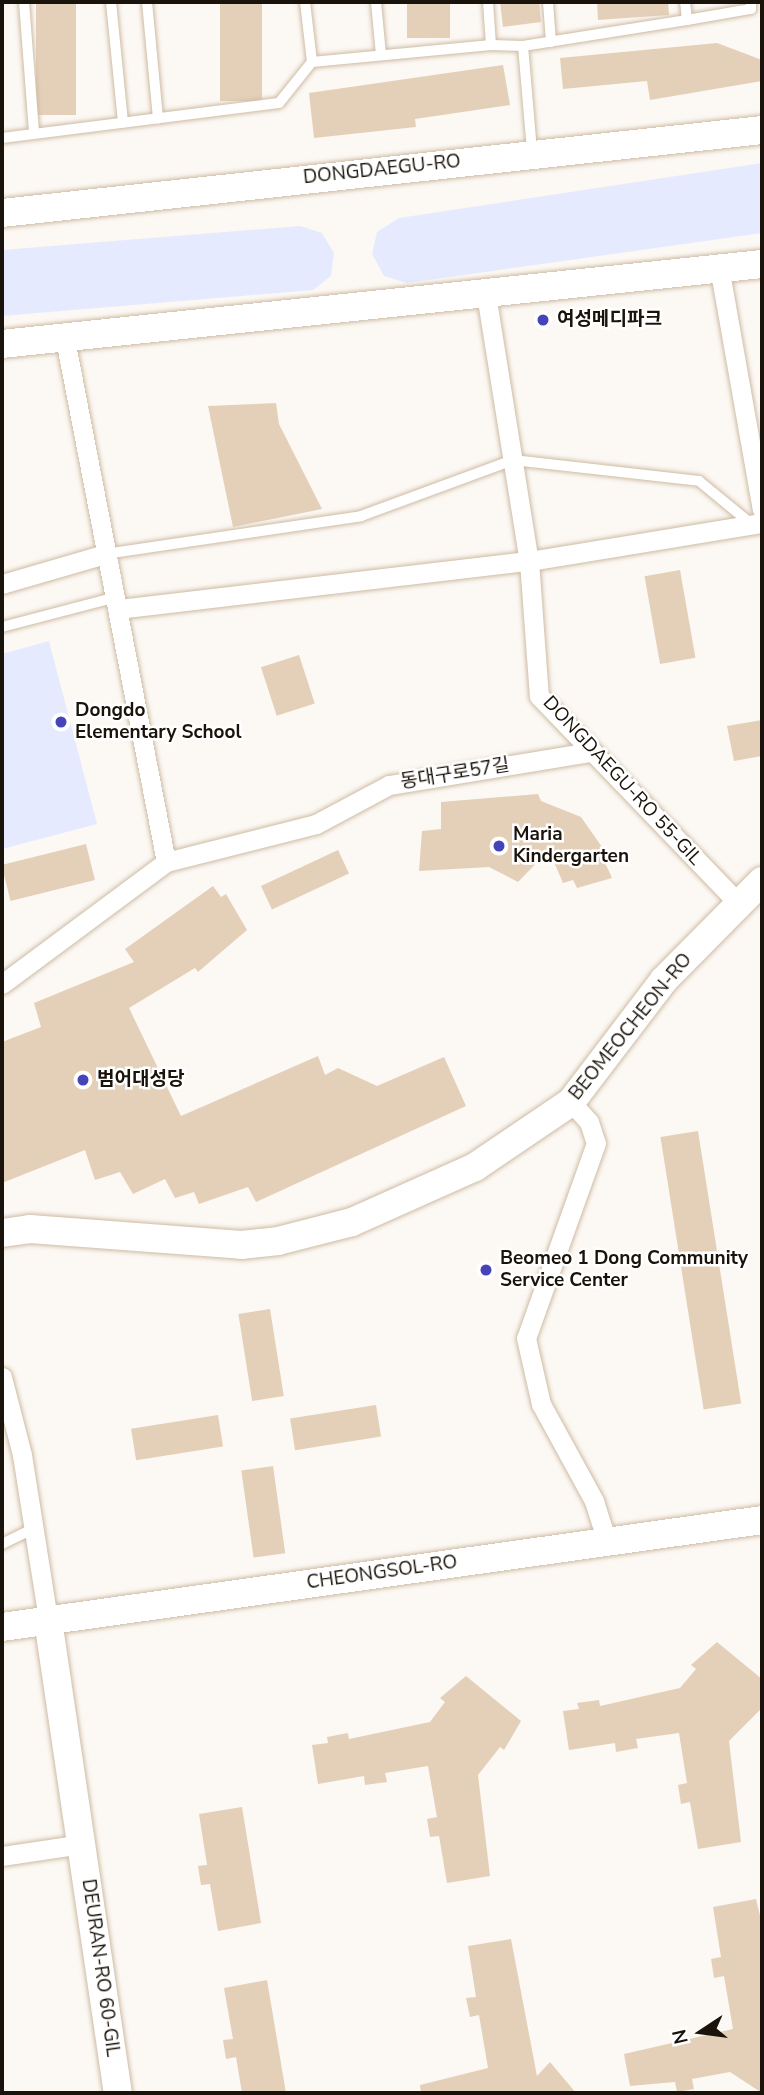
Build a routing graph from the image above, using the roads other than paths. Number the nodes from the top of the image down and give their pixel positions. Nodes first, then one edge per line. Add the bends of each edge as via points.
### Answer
1 (24, 2) edge
2 (111, 2) edge
3 (147, 2) edge
4 (305, 2) edge
5 (376, 2) edge
6 (488, 2) edge
7 (548, 2) edge
8 (685, 2) edge
9 (751, 2) edge
10 (687, 20) junction
11 (551, 41) junction
12 (491, 45) junction
13 (523, 46) junction
14 (381, 55) junction
15 (312, 62) junction
16 (159, 118) junction
17 (123, 122) junction
18 (758, 132) edge
19 (34, 134) junction
20 (2, 138) edge
21 (532, 153) junction
22 (2, 213) edge
23 (747, 265) edge
24 (486, 294) junction
25 (65, 339) junction
26 (2, 344) edge
27 (513, 460) junction
28 (759, 519) edge
29 (104, 554) junction
30 (529, 561) junction
31 (2, 584) edge
32 (117, 603) junction
33 (2, 627) edge
34 (590, 752) junction
35 (166, 862) junction
36 (762, 881) edge
37 (739, 904) junction
38 (2, 984) edge
39 (571, 1102) junction
40 (2, 1233) edge
41 (2, 1377) edge
42 (762, 1520) edge
43 (33, 1529) junction
44 (607, 1542) junction
45 (2, 1544) edge
46 (48, 1620) junction
47 (2, 1627) edge
48 (82, 1844) junction
49 (2, 1856) edge
50 (118, 2093) edge

1 - 19 lane
2 - 17 lane
3 - 16 lane
4 - 15 lane
5 - 14 lane
6 - 12 lane
7 - 11 lane
8 - 10 lane
9 - 10 lane via 751,9
10 - 11 lane
11 - 13 lane
12 - 13 lane
12 - 14 lane
13 - 21 lane
14 - 15 lane
15 - 16 lane via 279,103
16 - 17 lane
17 - 19 lane
18 - 21 main road, DONGDAEGU-RO
19 - 20 lane
21 - 22 main road, DONGDAEGU-RO
23 - 24 main road
23 - 28 street
24 - 25 main road
24 - 27 street, DONGDAEGU-RO 55-GIL
25 - 26 main road
25 - 29 street
27 - 28 lane via 699,481
27 - 29 lane via 361,516
27 - 30 street, DONGDAEGU-RO 55-GIL
28 - 30 street
29 - 31 street
29 - 32 street
30 - 32 street
30 - 34 street, DONGDAEGU-RO 55-GIL via 539,696
32 - 33 lane
32 - 35 street
34 - 35 street, 동대구로57길 via 388,785 316,824
34 - 37 street, DONGDAEGU-RO 55-GIL
35 - 38 street
36 - 37 main road, BEOMEOCHEON-RO
37 - 39 main road, BEOMEOCHEON-RO via 664,980
39 - 40 main road, BEOMEOCHEON-RO via 475,1167 352,1222 302,1235 242,1245 30,1229
39 - 44 street via 596,1143 526,1338 541,1404 594,1501
41 - 43 street
42 - 44 main road, CHEONGSOL-RO
43 - 45 lane
43 - 46 street
44 - 46 main road, CHEONGSOL-RO
46 - 47 main road, CHEONGSOL-RO
46 - 48 main road, DEURAN-RO 60-GIL
48 - 49 street
48 - 50 main road, DEURAN-RO 60-GIL

